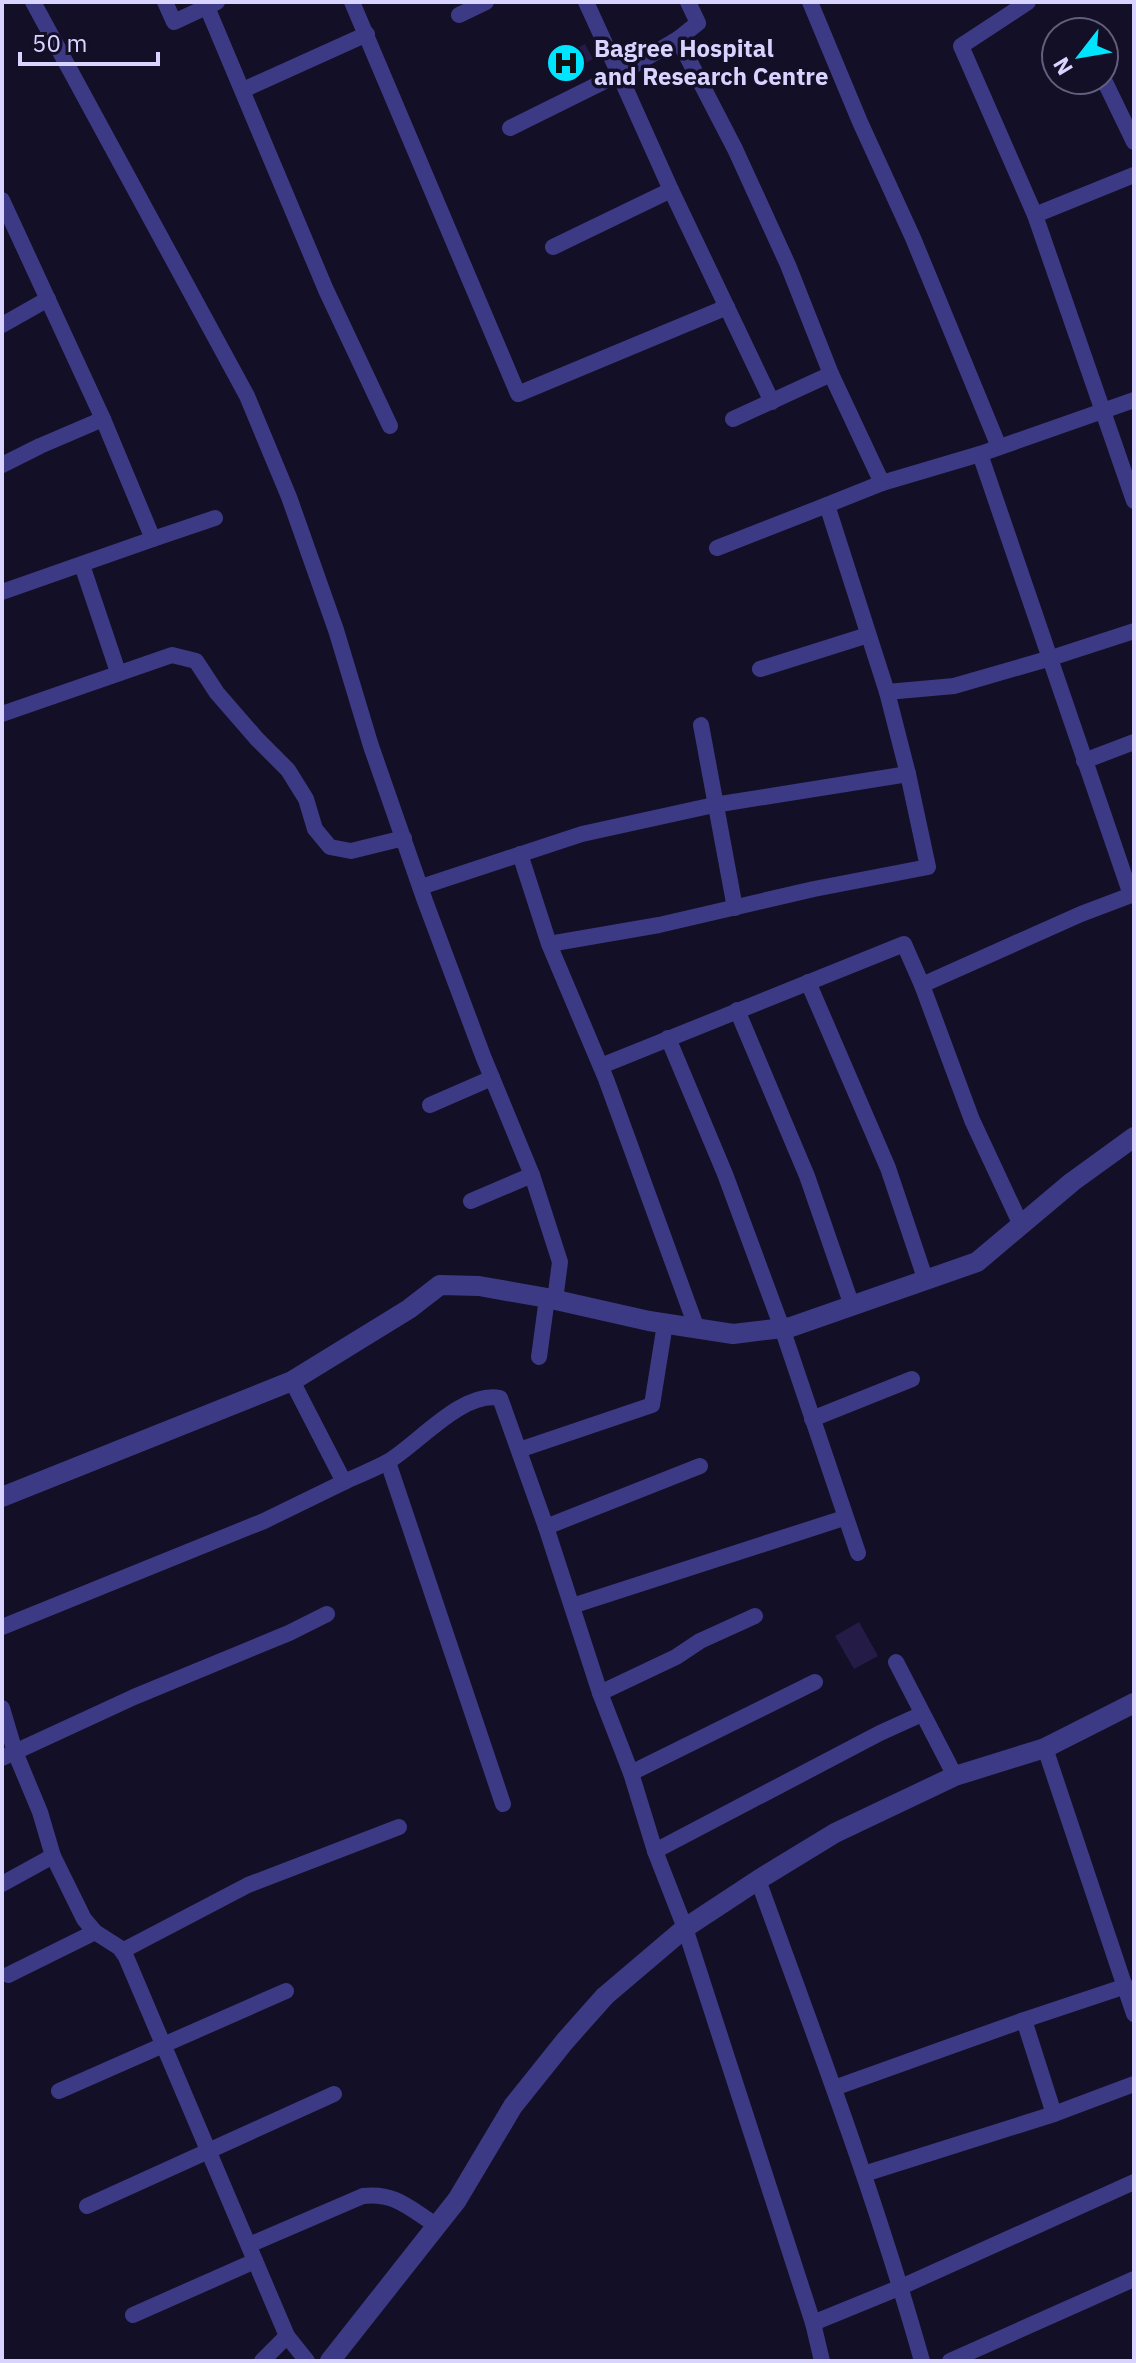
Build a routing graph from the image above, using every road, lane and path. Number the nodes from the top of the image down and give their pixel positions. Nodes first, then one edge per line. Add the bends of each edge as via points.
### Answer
1 (33, 2) edge
2 (165, 2) edge
3 (352, 2) edge
4 (486, 2) edge
5 (586, 2) edge
6 (688, 2) edge
7 (810, 2) edge
8 (1028, 2) edge
9 (212, 4) edge
10 (459, 15) dead end
11 (367, 34) junction
12 (678, 39) junction
13 (619, 74) junction
14 (243, 90) junction
15 (1112, 96) edge
16 (510, 128) dead end
17 (1134, 142) edge
18 (1134, 175) edge
19 (671, 190) junction
20 (2, 200) edge
21 (1035, 215) junction
22 (553, 247) dead end
23 (48, 299) junction
24 (727, 307) junction
25 (2, 325) edge
26 (831, 374) junction
27 (1134, 400) edge
28 (772, 402) junction
29 (1103, 410) junction
30 (103, 419) junction
31 (733, 419) dead end
32 (390, 426) dead end
33 (999, 447) junction
34 (980, 454) junction
35 (2, 465) edge
36 (882, 483) junction
37 (1134, 501) edge
38 (827, 505) junction
39 (215, 518) dead end
40 (153, 539) junction
41 (717, 548) dead end
42 (82, 565) junction
43 (2, 592) edge
44 (1134, 631) edge
45 (868, 635) junction
46 (1051, 658) junction
47 (760, 669) dead end
48 (118, 672) junction
49 (887, 692) junction
50 (2, 714) edge
51 (701, 725) dead end
52 (1134, 742) edge
53 (1084, 761) junction
54 (908, 774) junction
55 (714, 805) junction
56 (404, 838) junction
57 (520, 854) junction
58 (421, 887) junction
59 (1133, 894) edge
60 (735, 908) junction
61 (549, 944) junction
62 (808, 982) junction
63 (922, 985) junction
64 (737, 1010) junction
65 (668, 1038) junction
66 (601, 1066) junction
67 (492, 1078) junction
68 (430, 1105) dead end
69 (1134, 1137) edge
70 (532, 1175) junction
71 (471, 1201) dead end
72 (1021, 1225) junction
73 (926, 1281) junction
74 (551, 1299) junction
75 (852, 1306) junction
76 (665, 1324) junction
77 (782, 1328) junction
78 (697, 1329) junction
79 (539, 1357) dead end
80 (912, 1379) dead end
81 (292, 1381) junction
82 (812, 1419) junction
83 (519, 1450) junction
84 (388, 1462) junction
85 (700, 1466) dead end
86 (344, 1482) junction
87 (2, 1497) edge
88 (844, 1518) junction
89 (546, 1527) junction
90 (858, 1553) dead end
91 (572, 1606) junction
92 (327, 1614) dead end
93 (755, 1616) dead end
94 (2, 1627) edge
95 (896, 1662) dead end
96 (815, 1682) dead end
97 (600, 1693) junction
98 (1134, 1703) edge
99 (2, 1708) edge
100 (922, 1714) junction
101 (1045, 1748) junction
102 (8, 1755) edge
103 (631, 1773) junction
104 (955, 1776) junction
105 (503, 1804) dead end
106 (399, 1827) dead end
107 (655, 1851) junction
108 (53, 1856) junction
109 (758, 1880) junction
110 (2, 1884) edge
111 (685, 1928) junction
112 (95, 1932) junction
113 (122, 1951) junction
114 (8, 1975) dead end
115 (1126, 1986) junction
116 (286, 1991) dead end
117 (1134, 2014) edge
118 (1024, 2020) junction
119 (163, 2045) junction
120 (1134, 2084) edge
121 (834, 2088) junction
122 (59, 2091) dead end
123 (334, 2094) dead end
124 (1054, 2114) junction
125 (208, 2151) junction
126 (864, 2174) junction
127 (1134, 2182) edge
128 (87, 2206) dead end
129 (436, 2225) junction
130 (252, 2253) junction
131 (1134, 2279) edge
132 (901, 2287) junction
133 (133, 2315) dead end
134 (813, 2323) junction
135 (287, 2336) junction
136 (262, 2361) edge
137 (307, 2361) edge
138 (330, 2361) edge
139 (822, 2361) edge
140 (922, 2361) edge
141 (950, 2361) edge

1 - 56 street via 247,396 289,497
2 - 9 street via 174,22
3 - 11 street
4 - 10 street
5 - 13 street
6 - 12 street via 698,23
7 - 33 street
8 - 21 street via 961,46
9 - 14 street
11 - 14 street
11 - 24 street via 518,394
12 - 13 street
12 - 26 street via 782,251
13 - 16 street
13 - 19 street
14 - 32 street via 326,290
15 - 17 street
18 - 21 street
19 - 22 street
19 - 24 street
20 - 23 street
21 - 29 street
23 - 25 street
23 - 30 street
24 - 28 street
26 - 28 street
26 - 36 street
27 - 29 street
28 - 31 street
29 - 33 street
29 - 37 street
30 - 35 street
30 - 40 street
33 - 34 street
34 - 36 street
34 - 46 street
36 - 38 street
38 - 41 street
38 - 45 street
39 - 40 street
40 - 42 street
42 - 43 street
42 - 48 street
44 - 46 street
45 - 47 street
45 - 49 street
46 - 49 street via 954,686
46 - 53 street
48 - 50 street
48 - 56 street via 172,655 196,661 227,705 288,770 306,799 315,829 330,847 351,851
49 - 54 street
51 - 55 street
52 - 53 street
53 - 59 street
54 - 55 street
54 - 60 street via 928,867
55 - 57 street via 582,834
55 - 60 street
56 - 58 street
57 - 58 street
57 - 61 street
58 - 67 street
59 - 63 street
60 - 61 street
61 - 66 street
62 - 63 street via 904,944
62 - 64 street
62 - 73 street via 888,1168
63 - 72 street via 972,1120
64 - 65 street
64 - 75 street via 807,1176
65 - 66 street
65 - 77 street
66 - 78 street
67 - 68 street
67 - 70 street
69 - 72 street
70 - 71 street
70 - 74 street via 560,1262
72 - 73 street via 977,1262
73 - 75 street
74 - 76 street
74 - 79 street
74 - 81 street via 440,1285
75 - 77 street
76 - 78 street
76 - 83 street via 652,1405
77 - 78 street via 733,1334
77 - 82 street
80 - 82 street
81 - 86 street
81 - 87 street
82 - 88 street
83 - 84 street via 500,1398 488,1396 460,1407
83 - 89 street
84 - 86 street
84 - 105 street
85 - 89 street
86 - 94 street via 264,1521
88 - 90 street
88 - 91 street
89 - 91 street
91 - 97 street
92 - 102 street
93 - 97 street
95 - 100 street
96 - 103 street
97 - 103 street
98 - 101 street
99 - 102 street
100 - 104 street
100 - 107 street
101 - 104 street
101 - 115 street
102 - 108 street via 40,1812
103 - 107 street
104 - 109 street via 835,1833
106 - 113 street via 248,1885
107 - 111 street
108 - 110 street
108 - 112 street
109 - 111 street
109 - 121 street
111 - 129 street via 605,1996 565,2041 513,2106 457,2200
111 - 134 street
112 - 113 street
112 - 114 street
113 - 119 street
115 - 117 street
115 - 118 street
116 - 119 street
118 - 121 street
118 - 124 street
119 - 122 street
119 - 125 street
120 - 124 street
121 - 126 street
123 - 125 street
124 - 126 street
125 - 128 street
125 - 130 street
126 - 132 street
127 - 132 street
129 - 130 street via 388,2195 376,2194
129 - 138 street
130 - 133 street
130 - 135 street
131 - 141 street
132 - 134 street
132 - 140 street
134 - 139 street
135 - 136 street
135 - 137 street

